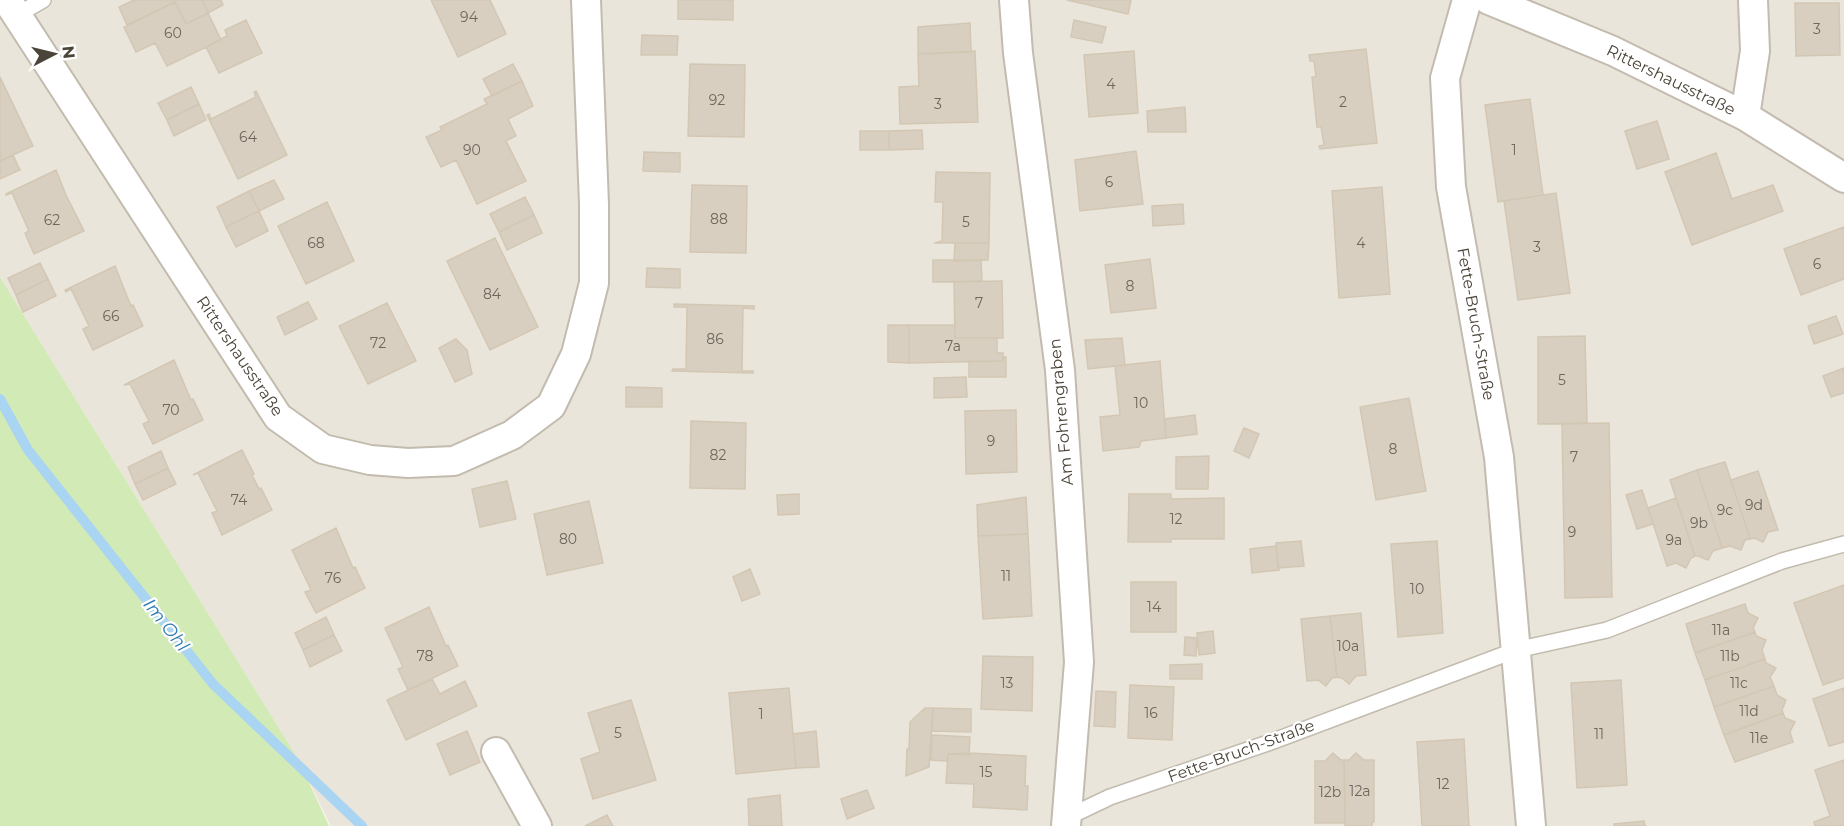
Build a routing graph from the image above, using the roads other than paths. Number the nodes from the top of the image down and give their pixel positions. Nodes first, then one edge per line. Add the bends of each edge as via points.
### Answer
1 (43, 0) edge
2 (586, 0) edge
3 (1014, 0) edge
4 (1467, 0) edge
5 (1489, 0) edge
6 (1753, 0) edge
7 (12, 7) edge
8 (1745, 116) junction
9 (1844, 178) edge
10 (1844, 544) edge
11 (1516, 650) junction
12 (496, 752) dead end
13 (1059, 823) edge
14 (537, 826) edge
15 (1531, 826) edge

1 - 7 lane
2 - 7 street, Rittershausstraße via 594,283 576,354 552,406 512,435 454,461 408,463 369,460 323,449 278,417
3 - 13 street, Am Fohrengraben via 1062,394 1079,662
4 - 11 street, Fette-Bruch-Straße via 1445,78 1451,187 1499,457
5 - 8 street, Rittershausstraße via 1613,51
6 - 8 street via 1755,51
8 - 9 street, Rittershausstraße
10 - 11 lane, Fette-Bruch-Straße via 1782,561 1607,630
11 - 13 lane, Fette-Bruch-Straße via 1268,743 1110,797
11 - 15 street, Fette-Bruch-Straße
12 - 14 street

